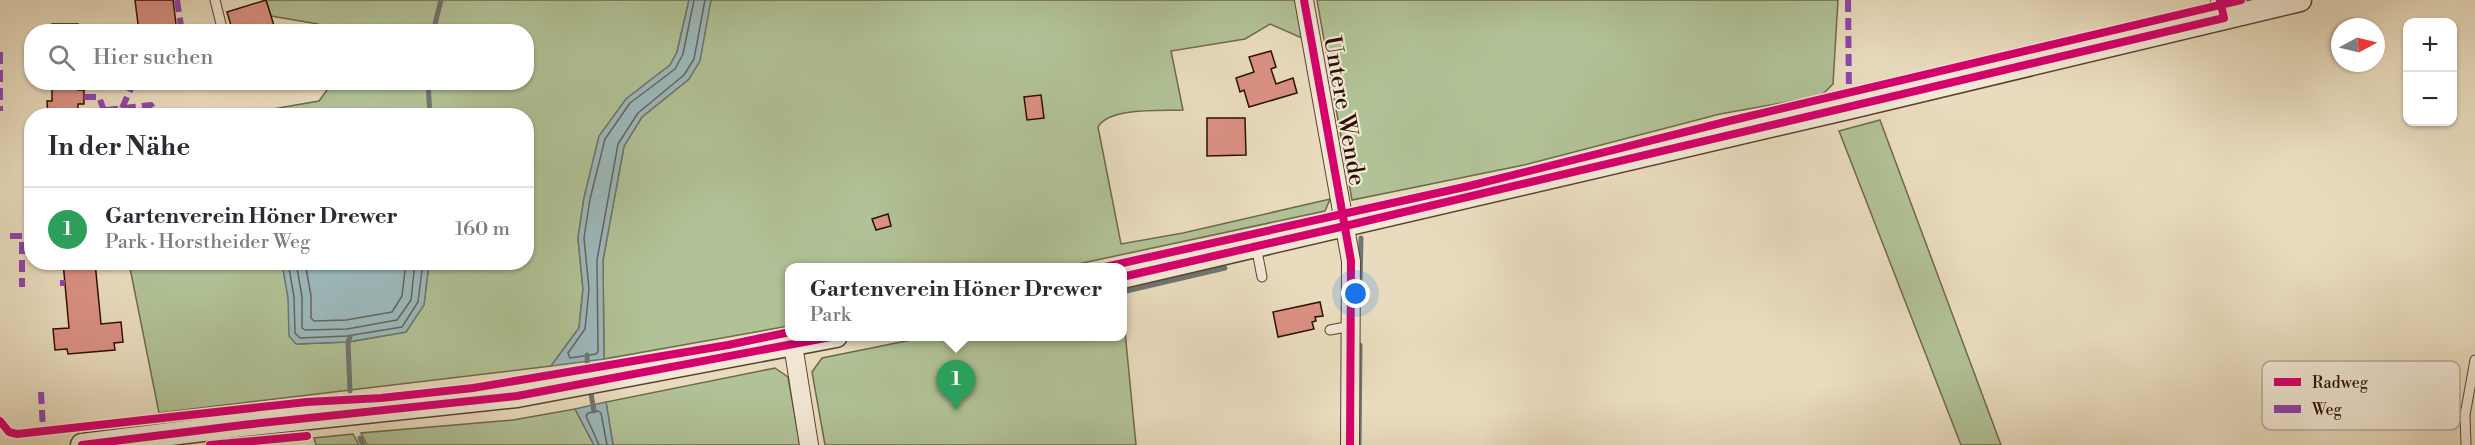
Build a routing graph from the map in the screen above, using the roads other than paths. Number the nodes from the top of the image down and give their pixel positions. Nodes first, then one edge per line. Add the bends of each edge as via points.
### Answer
1 (215, 0) edge
2 (1304, 0) edge
3 (2300, 0) edge
4 (2222, 9) edge
5 (222, 24) edge
6 (1345, 226) junction
7 (1256, 246) junction
8 (1127, 275) edge
9 (1262, 277) dead end
10 (1350, 326) junction
11 (1330, 330) dead end
12 (812, 341) edge
13 (793, 345) junction
14 (2475, 360) edge
15 (82, 445) edge
16 (809, 445) edge
17 (1350, 445) edge
18 (2466, 445) edge

1 - 5 lane
2 - 6 street, Untere Wende
3 - 4 street
4 - 6 street
6 - 7 street
6 - 10 street, Untere Wende via 1350,261
7 - 8 street
7 - 9 lane
10 - 11 lane
10 - 17 street, Untere Wende
12 - 13 street
13 - 15 street via 493,399
13 - 16 street
14 - 18 lane via 2465,416

